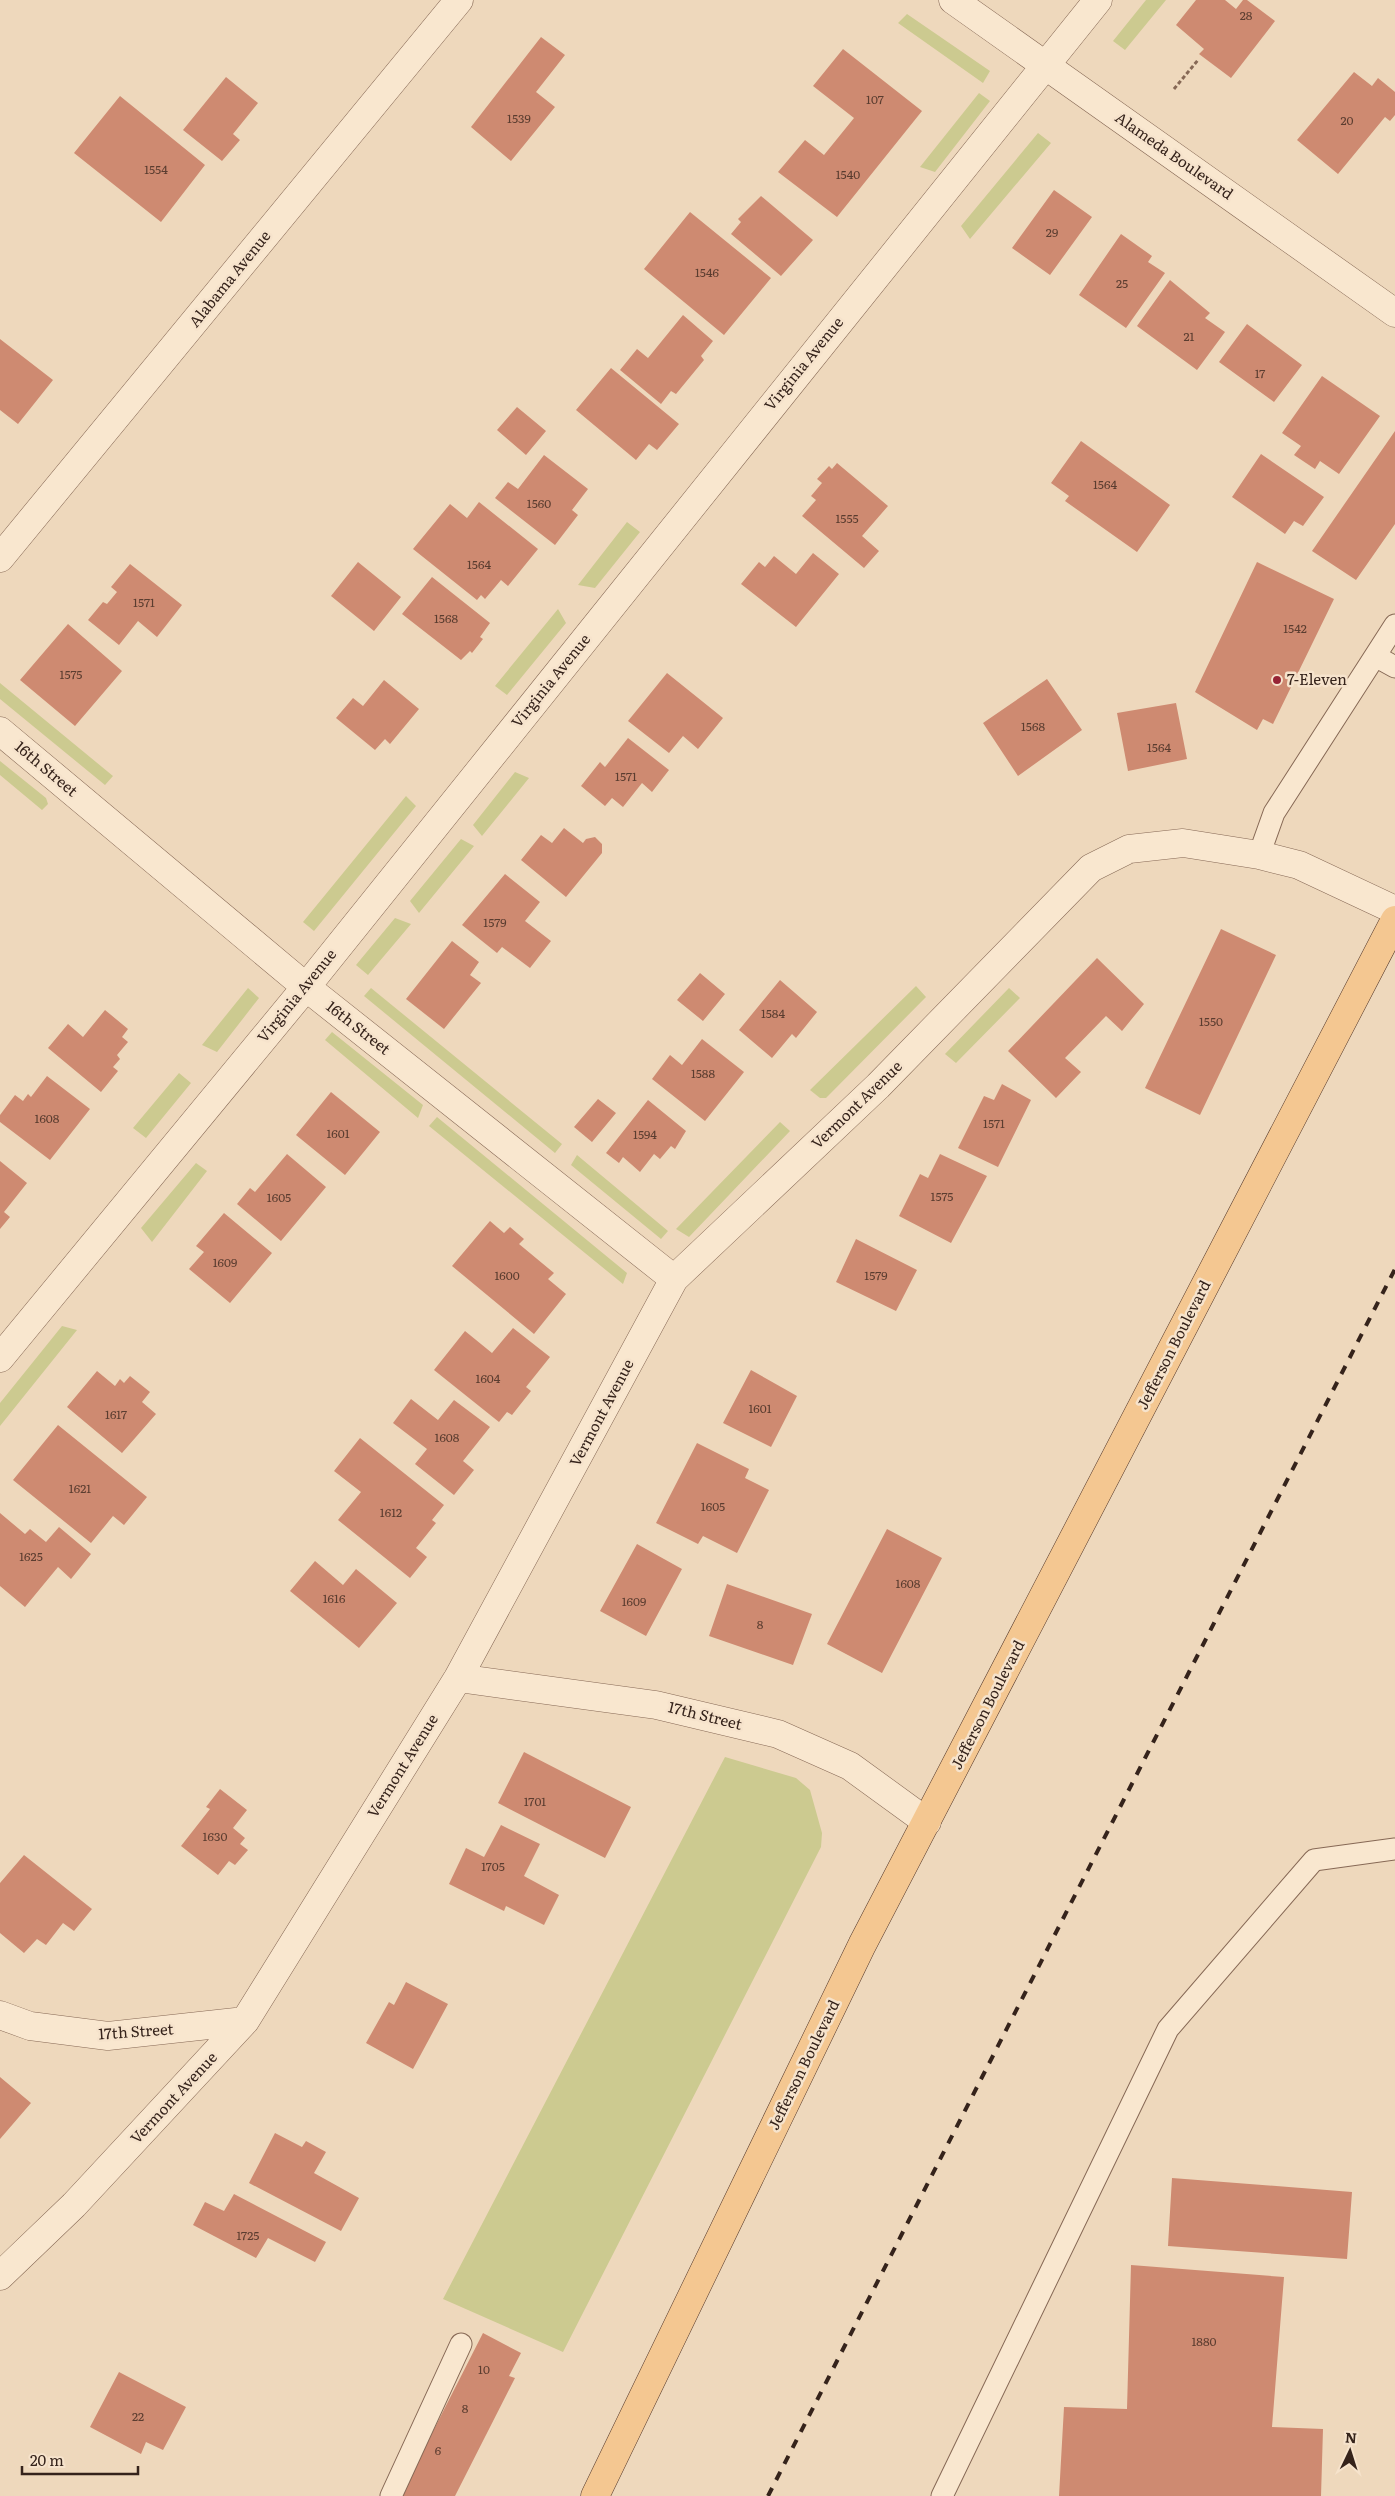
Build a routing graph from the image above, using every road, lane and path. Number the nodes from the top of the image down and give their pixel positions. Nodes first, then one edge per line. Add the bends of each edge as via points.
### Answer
1 (460, 0) edge
2 (953, 0) edge
3 (1098, 0) edge
4 (1198, 60) dead end
5 (1044, 64) junction
6 (1174, 90) dead end
7 (1395, 313) edge
8 (0, 558) edge
9 (1395, 625) edge
10 (1375, 656) junction
11 (1395, 667) edge
12 (0, 731) edge
13 (1259, 855) junction
14 (1395, 910) edge
15 (1395, 920) edge
16 (306, 986) junction
17 (674, 1279) junction
18 (0, 1358) edge
19 (458, 1678) junction
20 (927, 1822) junction
21 (1395, 1849) edge
22 (0, 2015) edge
23 (245, 2021) junction
24 (0, 2276) edge
25 (461, 2344) dead end
26 (391, 2496) edge
27 (595, 2496) edge
28 (942, 2496) edge

1 - 8 street, Alabama Avenue
2 - 5 street, Alameda Boulevard
3 - 5 street, Virginia Avenue
4 - 6 path
5 - 7 street, Alameda Boulevard
5 - 16 street, Virginia Avenue
9 - 10 lane
10 - 11 lane
10 - 13 lane via 1274,813
12 - 16 street, 16th Street
13 - 14 street, Vermont Avenue via 1299,865
13 - 17 street, Vermont Avenue via 1183,843 1129,849 1091,868 878,1086
15 - 20 main road, Jefferson Boulevard
16 - 17 street, 16th Street
16 - 18 street, Virginia Avenue
17 - 19 street, Vermont Avenue
19 - 20 street, 17th Street via 656,1704 778,1734 850,1766
19 - 23 street, Vermont Avenue
20 - 27 main road, Jefferson Boulevard via 858,1954
21 - 28 lane via 1314,1860 1168,2029
22 - 23 street, 17th Street via 30,2026 108,2036
23 - 24 street, Vermont Avenue via 74,2205
25 - 26 lane

